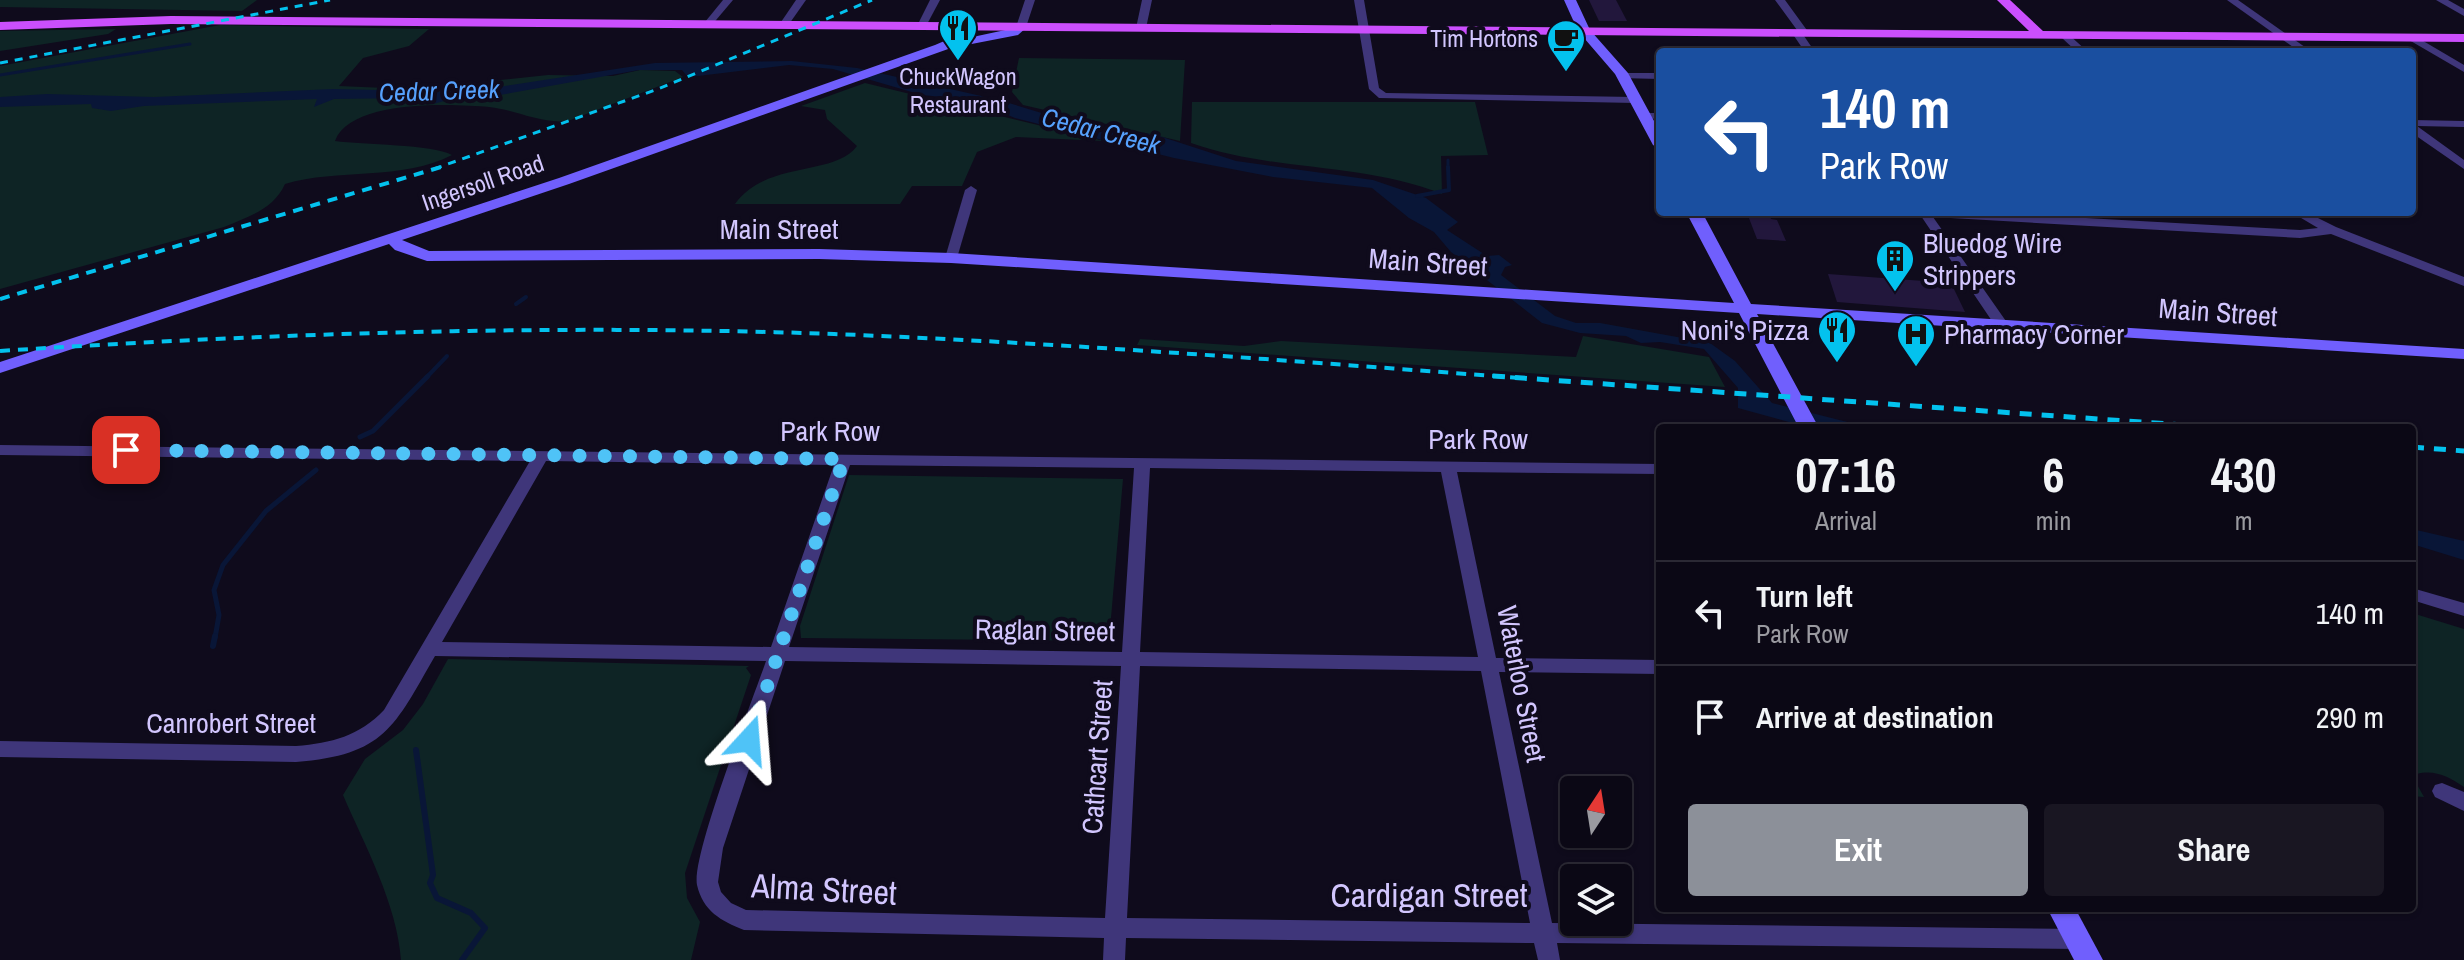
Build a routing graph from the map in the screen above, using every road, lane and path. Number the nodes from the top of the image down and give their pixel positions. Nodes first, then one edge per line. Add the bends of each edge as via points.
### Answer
1 (728, 0) edge
2 (801, 0) edge
3 (935, 0) edge
4 (1030, 0) edge
5 (1147, 0) edge
6 (1359, 0) edge
7 (1570, 0) edge
8 (1780, 0) edge
9 (2003, 0) edge
10 (2232, 0) edge
11 (2441, 0) edge
12 (2464, 13) edge
13 (708, 24) junction
14 (784, 25) junction
15 (0, 26) edge
16 (922, 26) junction
17 (974, 26) junction
18 (1021, 27) junction
19 (1141, 28) junction
20 (1363, 29) junction
21 (1584, 31) junction
22 (1800, 33) junction
23 (2040, 35) junction
24 (2064, 35) junction
25 (2284, 37) junction
26 (2413, 38) junction
27 (2464, 38) edge
28 (939, 48) junction
29 (1808, 48) edge
30 (2079, 48) edge
31 (2301, 48) edge
32 (2464, 69) edge
33 (1623, 76) junction
34 (1656, 76) edge
35 (1635, 100) junction
36 (1644, 116) junction
37 (1656, 116) edge
38 (2464, 124) edge
39 (2416, 126) edge
40 (2416, 129) edge
41 (1656, 138) edge
42 (2464, 165) edge
43 (971, 190) dead end
44 (1696, 216) edge
45 (1927, 216) edge
46 (1992, 216) edge
47 (2305, 216) edge
48 (2332, 230) junction
49 (392, 239) junction
50 (951, 258) junction
51 (2464, 282) edge
52 (1745, 310) junction
53 (2001, 324) junction
54 (2464, 354) edge
55 (0, 368) edge
56 (1807, 424) edge
57 (0, 450) edge
58 (541, 456) junction
59 (844, 459) junction
60 (1142, 462) junction
61 (1448, 466) junction
62 (1656, 469) edge
63 (2416, 595) edge
64 (2464, 610) edge
65 (430, 649) junction
66 (779, 655) junction
67 (1132, 659) junction
68 (1489, 664) junction
69 (1656, 667) edge
70 (0, 749) edge
71 (2442, 791) dead end
72 (2464, 802) edge
73 (2063, 912) edge
74 (1115, 927) junction
75 (1543, 930) junction
76 (2084, 950) edge
77 (1114, 960) edge
78 (1549, 960) edge

1 - 13 street
2 - 14 street
3 - 16 street
4 - 18 street
5 - 19 street
6 - 20 street
7 - 21 main road
8 - 22 street
9 - 23 main road
10 - 25 street
11 - 12 street
13 - 14 main road
13 - 15 main road via 171,20
14 - 16 main road
16 - 17 main road
16 - 28 main road via 937,32
17 - 18 main road
17 - 28 main road, Ingersoll Road
18 - 19 main road
18 - 28 main road
19 - 20 main road
20 - 21 main road
20 - 35 street via 1374,89 1386,97
21 - 22 main road
21 - 33 main road
22 - 23 main road
22 - 29 street
23 - 24 main road
24 - 25 main road
24 - 30 street
25 - 26 main road
25 - 31 street
26 - 27 main road
26 - 32 street
28 - 49 main road, Ingersoll Road
33 - 34 street
33 - 35 main road
35 - 36 main road
36 - 37 street
36 - 41 main road
38 - 39 street
40 - 42 street
43 - 50 street
44 - 52 main road
45 - 53 street
46 - 48 street via 2300,234
47 - 48 street
48 - 51 street
49 - 50 main road, Main Street via 427,256
49 - 55 main road, Ingersoll Road
50 - 52 main road, Main Street
52 - 53 main road, Main Street
52 - 56 main road
53 - 54 main road, Main Street
57 - 58 street, Park Row
58 - 59 street, Park Row
58 - 65 street, Canrobert Street
59 - 60 street, Park Row
59 - 66 street, Alma Street
60 - 61 street, Park Row
60 - 67 street, Cathcart Street
61 - 62 street, Park Row
61 - 68 street, Waterloo Street
63 - 64 street
65 - 66 street, Raglan Street
65 - 70 street, Canrobert Street via 386,721 340,749 296,754
66 - 67 street, Raglan Street
66 - 74 street, Alma Street via 709,859 707,882 723,910 744,920 765,921
67 - 68 street, Raglan Street
67 - 74 street, Cathcart Street
68 - 69 street, Raglan Street
68 - 75 street, Waterloo Street
71 - 72 street
73 - 76 main road
74 - 75 street, Cardigan Street
74 - 77 street, Cathcart Street
75 - 76 street, Cardigan Street
75 - 78 street, Waterloo Street

